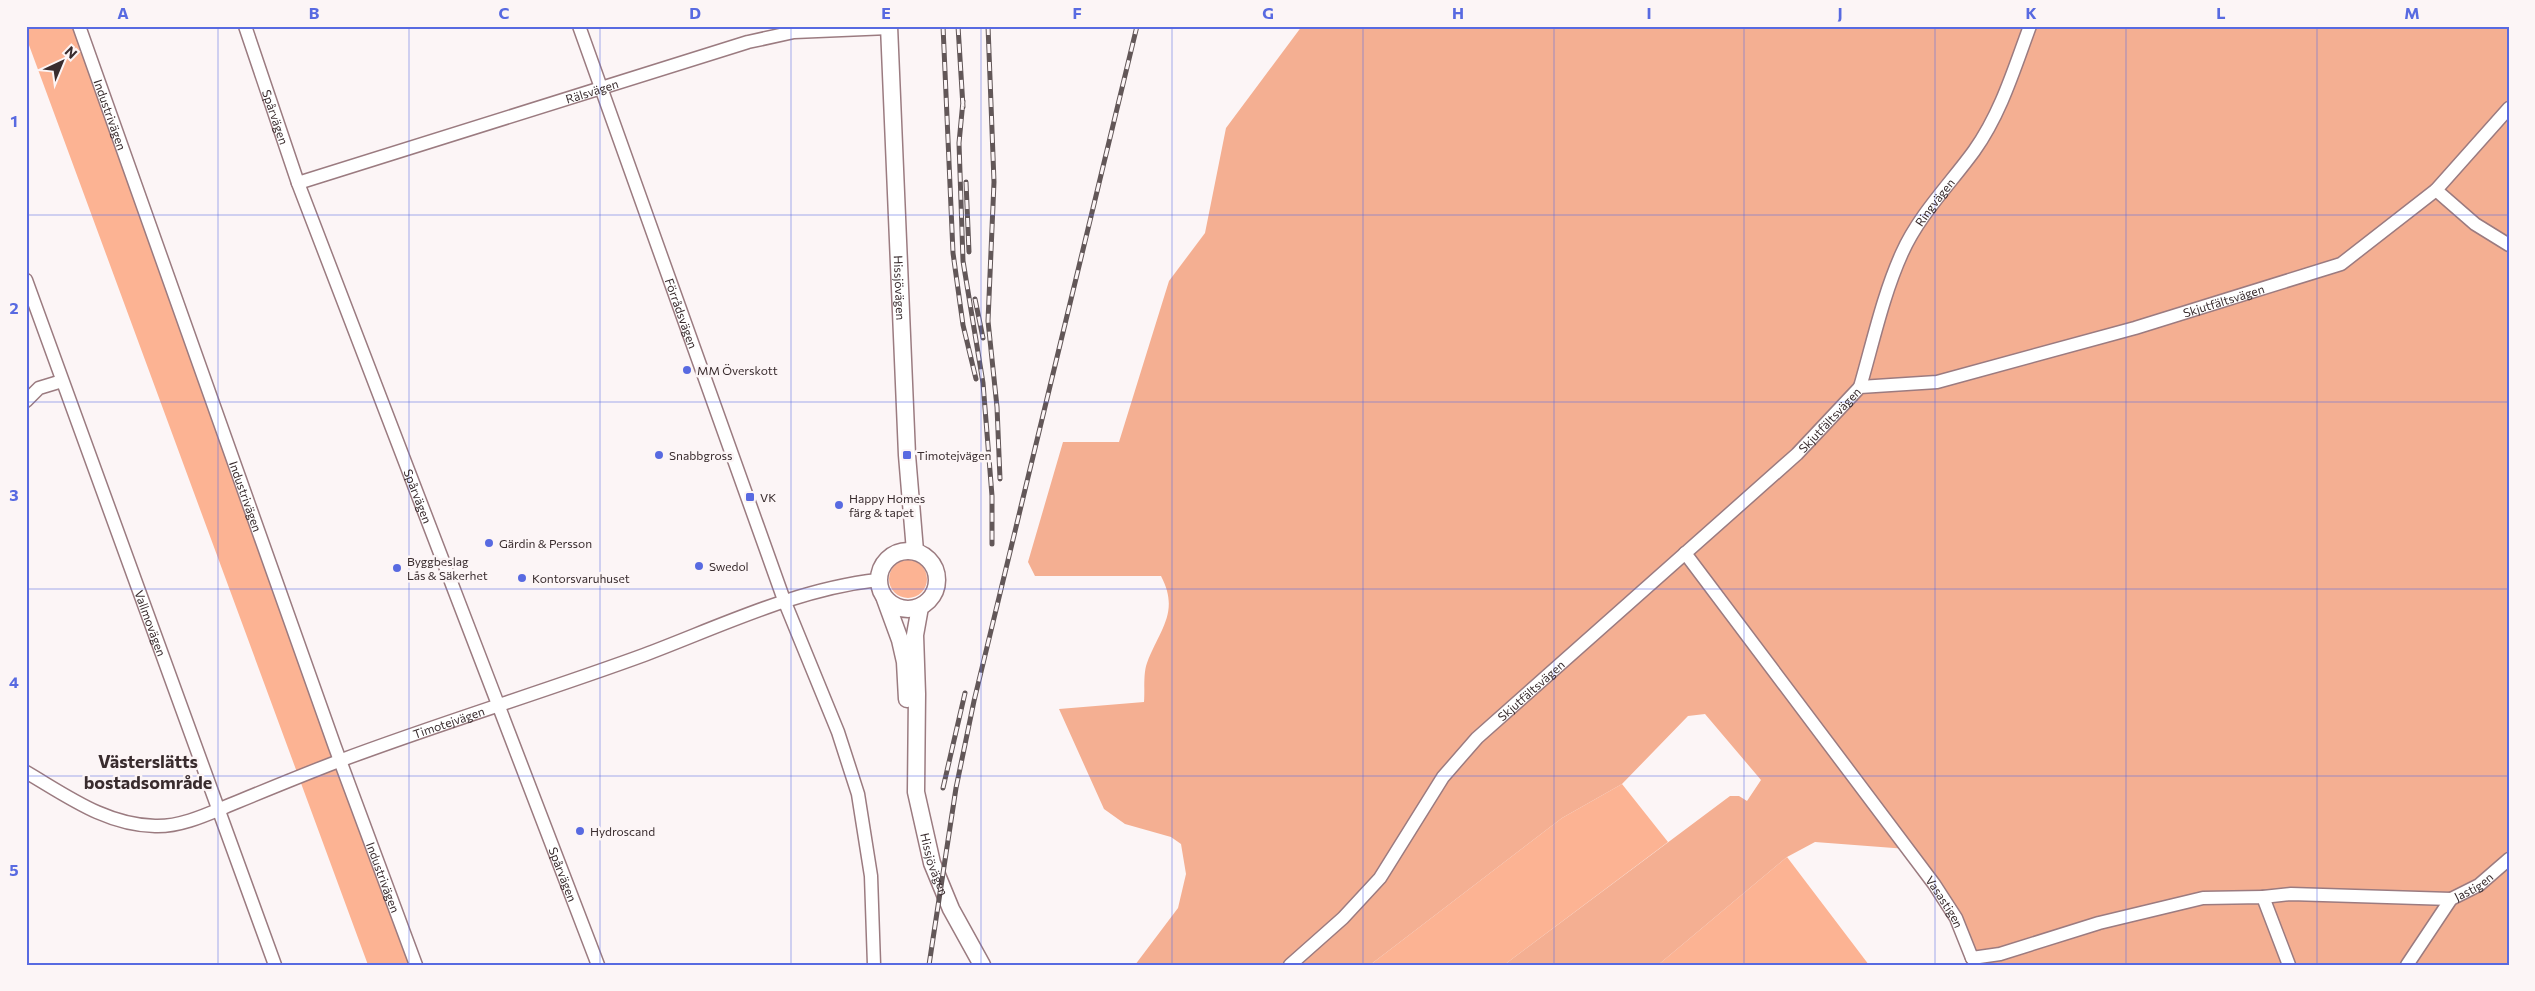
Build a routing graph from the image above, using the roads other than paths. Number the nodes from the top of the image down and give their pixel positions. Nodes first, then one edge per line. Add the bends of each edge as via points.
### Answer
1 (79, 26) edge
2 (244, 26) edge
3 (579, 26) edge
4 (2030, 26) edge
5 (889, 27) edge
6 (601, 87) junction
7 (2509, 108) edge
8 (298, 183) junction
9 (2436, 190) junction
10 (2509, 245) edge
11 (26, 280) edge
12 (62, 381) junction
13 (1860, 387) junction
14 (26, 401) edge
15 (915, 551) junction
16 (1684, 553) junction
17 (878, 580) junction
18 (885, 599) junction
19 (784, 600) junction
20 (920, 607) junction
21 (498, 705) junction
22 (915, 753) junction
23 (340, 761) junction
24 (26, 772) edge
25 (218, 810) junction
26 (2509, 859) edge
27 (2263, 897) junction
28 (2452, 899) junction
29 (1968, 962) edge
30 (275, 965) edge
31 (416, 965) edge
32 (598, 965) edge
33 (874, 965) edge
34 (982, 965) edge
35 (1290, 965) edge
36 (2289, 965) edge
37 (2407, 965) edge

1 - 23 street, Industrivägen
2 - 8 street, Spårvägen
3 - 6 street, Förrådsvägen
4 - 13 street, Ringvägen via 2000,108 1975,150 1928,210 1902,252
5 - 6 street, Rälsvägen via 794,32 748,42
5 - 15 main road, Hissjövägen via 907,455
6 - 8 street, Rälsvägen
6 - 19 street, Förrådsvägen
7 - 9 street, Skjutfältsvägen
8 - 21 street, Spårvägen
9 - 10 street via 2475,224
9 - 13 street, Skjutfältsvägen via 2341,264 2135,328 1937,382
11 - 12 street, Vallmovägen
12 - 14 street via 39,388
12 - 25 street, Vallmovägen
13 - 16 street, Skjutfältsvägen via 1797,454
15 - 17 main road via 891,556 883,564
15 - 20 main road via 930,560 937,575 933,595
16 - 29 street, Vasastigen via 1934,884 1956,918
16 - 35 street, Skjutfältsvägen via 1496,720 1459,757 1380,878 1344,918
17 - 18 main road
17 - 19 street, Timotejvägen
18 - 20 main road via 898,607
18 - 22 main road, Hissjövägen via 905,662 906,698
19 - 21 street, Timotejvägen via 644,655
19 - 33 street via 838,732 858,794 871,876
20 - 22 main road, Hissjövägen via 916,635
21 - 23 street, Timotejvägen
21 - 32 street, Spårvägen
22 - 34 main road, Hissjövägen via 916,792 932,863 951,910
23 - 25 street, Timotejvägen
23 - 31 street, Industrivägen
24 - 25 street, Timotejvägen via 87,809 126,823 176,824
25 - 30 street, Vallmovägen
26 - 28 street, Jastigen via 2479,886
27 - 28 street, Vasastigen via 2291,894
27 - 29 street, Vasastigen via 2203,898 2099,923
27 - 36 street
28 - 37 street, Jastigen

